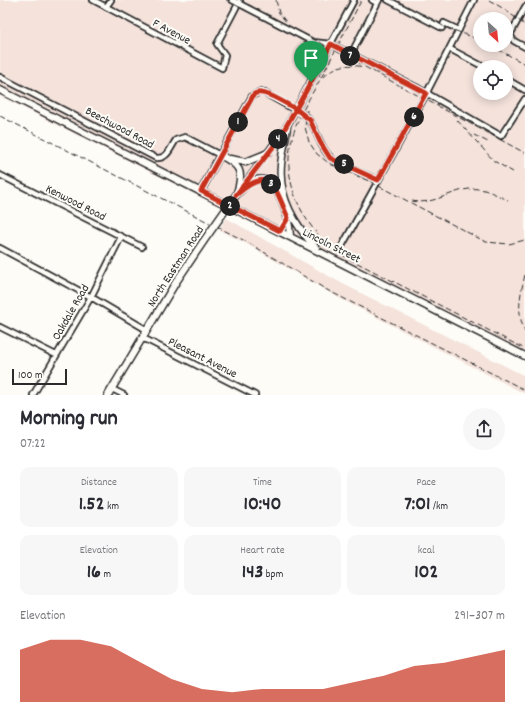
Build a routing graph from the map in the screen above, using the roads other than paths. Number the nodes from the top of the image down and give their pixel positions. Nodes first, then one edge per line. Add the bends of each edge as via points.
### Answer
1 (93, 0) edge
2 (111, 0) edge
3 (232, 0) edge
4 (354, 0) edge
5 (372, 0) edge
6 (388, 0) edge
7 (474, 0) edge
8 (239, 2) edge
9 (378, 2) edge
10 (106, 7) junction
11 (525, 7) edge
12 (459, 30) junction
13 (331, 44) junction
14 (525, 47) edge
15 (450, 49) junction
16 (350, 56) junction
17 (473, 61) edge
18 (0, 77) edge
19 (513, 84) edge
20 (0, 90) edge
21 (525, 90) edge
22 (426, 93) junction
23 (525, 99) edge
24 (296, 109) junction
25 (287, 126) junction
26 (268, 153) junction
27 (222, 157) junction
28 (0, 175) edge
29 (378, 180) junction
30 (201, 191) junction
31 (236, 195) junction
32 (288, 218) junction
33 (280, 231) junction
34 (290, 236) junction
35 (121, 237) junction
36 (342, 246) dead end
37 (0, 248) edge
38 (142, 248) dead end
39 (320, 252) junction
40 (91, 297) junction
41 (0, 327) edge
42 (147, 330) junction
43 (142, 339) junction
44 (56, 355) junction
45 (525, 356) edge
46 (112, 389) junction
47 (33, 395) edge
48 (108, 395) edge
49 (124, 395) edge
50 (255, 395) edge

1 - 10 street, F Avenue
2 - 10 street
3 - 8 street
4 - 13 street, North Eastman Road
5 - 9 street
6 - 12 street via 442,28 444,23
7 - 12 street
8 - 10 street, F Avenue via 217,44 225,56 222,68
8 - 13 street via 313,42
9 - 16 street
11 - 14 street via 510,35 514,42
12 - 15 street
13 - 16 street
13 - 24 street, North Eastman Road
15 - 17 street
15 - 22 street
16 - 22 street
18 - 27 street, Beechwood Road via 156,158 164,157 176,140 185,137
19 - 21 street
20 - 30 main road, Lincoln Street
22 - 23 street via 502,136
22 - 29 street
24 - 25 street, North Eastman Road
24 - 27 street via 263,92 257,92 252,96
24 - 29 street via 310,120 330,158
25 - 26 street, North Eastman Road
25 - 39 main road via 280,176 285,200 298,227
26 - 27 main road via 246,162
26 - 31 street, North Eastman Road
27 - 30 main road
27 - 31 main road via 237,166 240,174
28 - 35 street, Kenwood Road
29 - 36 street
30 - 33 main road, Lincoln Street
31 - 32 main road via 252,182 268,182 277,192
31 - 42 main road, North Eastman Road, bridge
32 - 33 main road
32 - 34 main road
33 - 34 main road, Lincoln Street
34 - 39 main road, Lincoln Street
35 - 38 street, Kenwood Road
35 - 40 street, Oakdale Road
37 - 40 street
39 - 45 main road, Lincoln Street
40 - 42 street
40 - 44 street, Oakdale Road
41 - 44 street
42 - 43 main road, North Eastman Road
43 - 46 main road, North Eastman Road
43 - 50 street, Pleasant Avenue
44 - 47 street, Oakdale Road
46 - 48 main road, North Eastman Road
46 - 49 street

